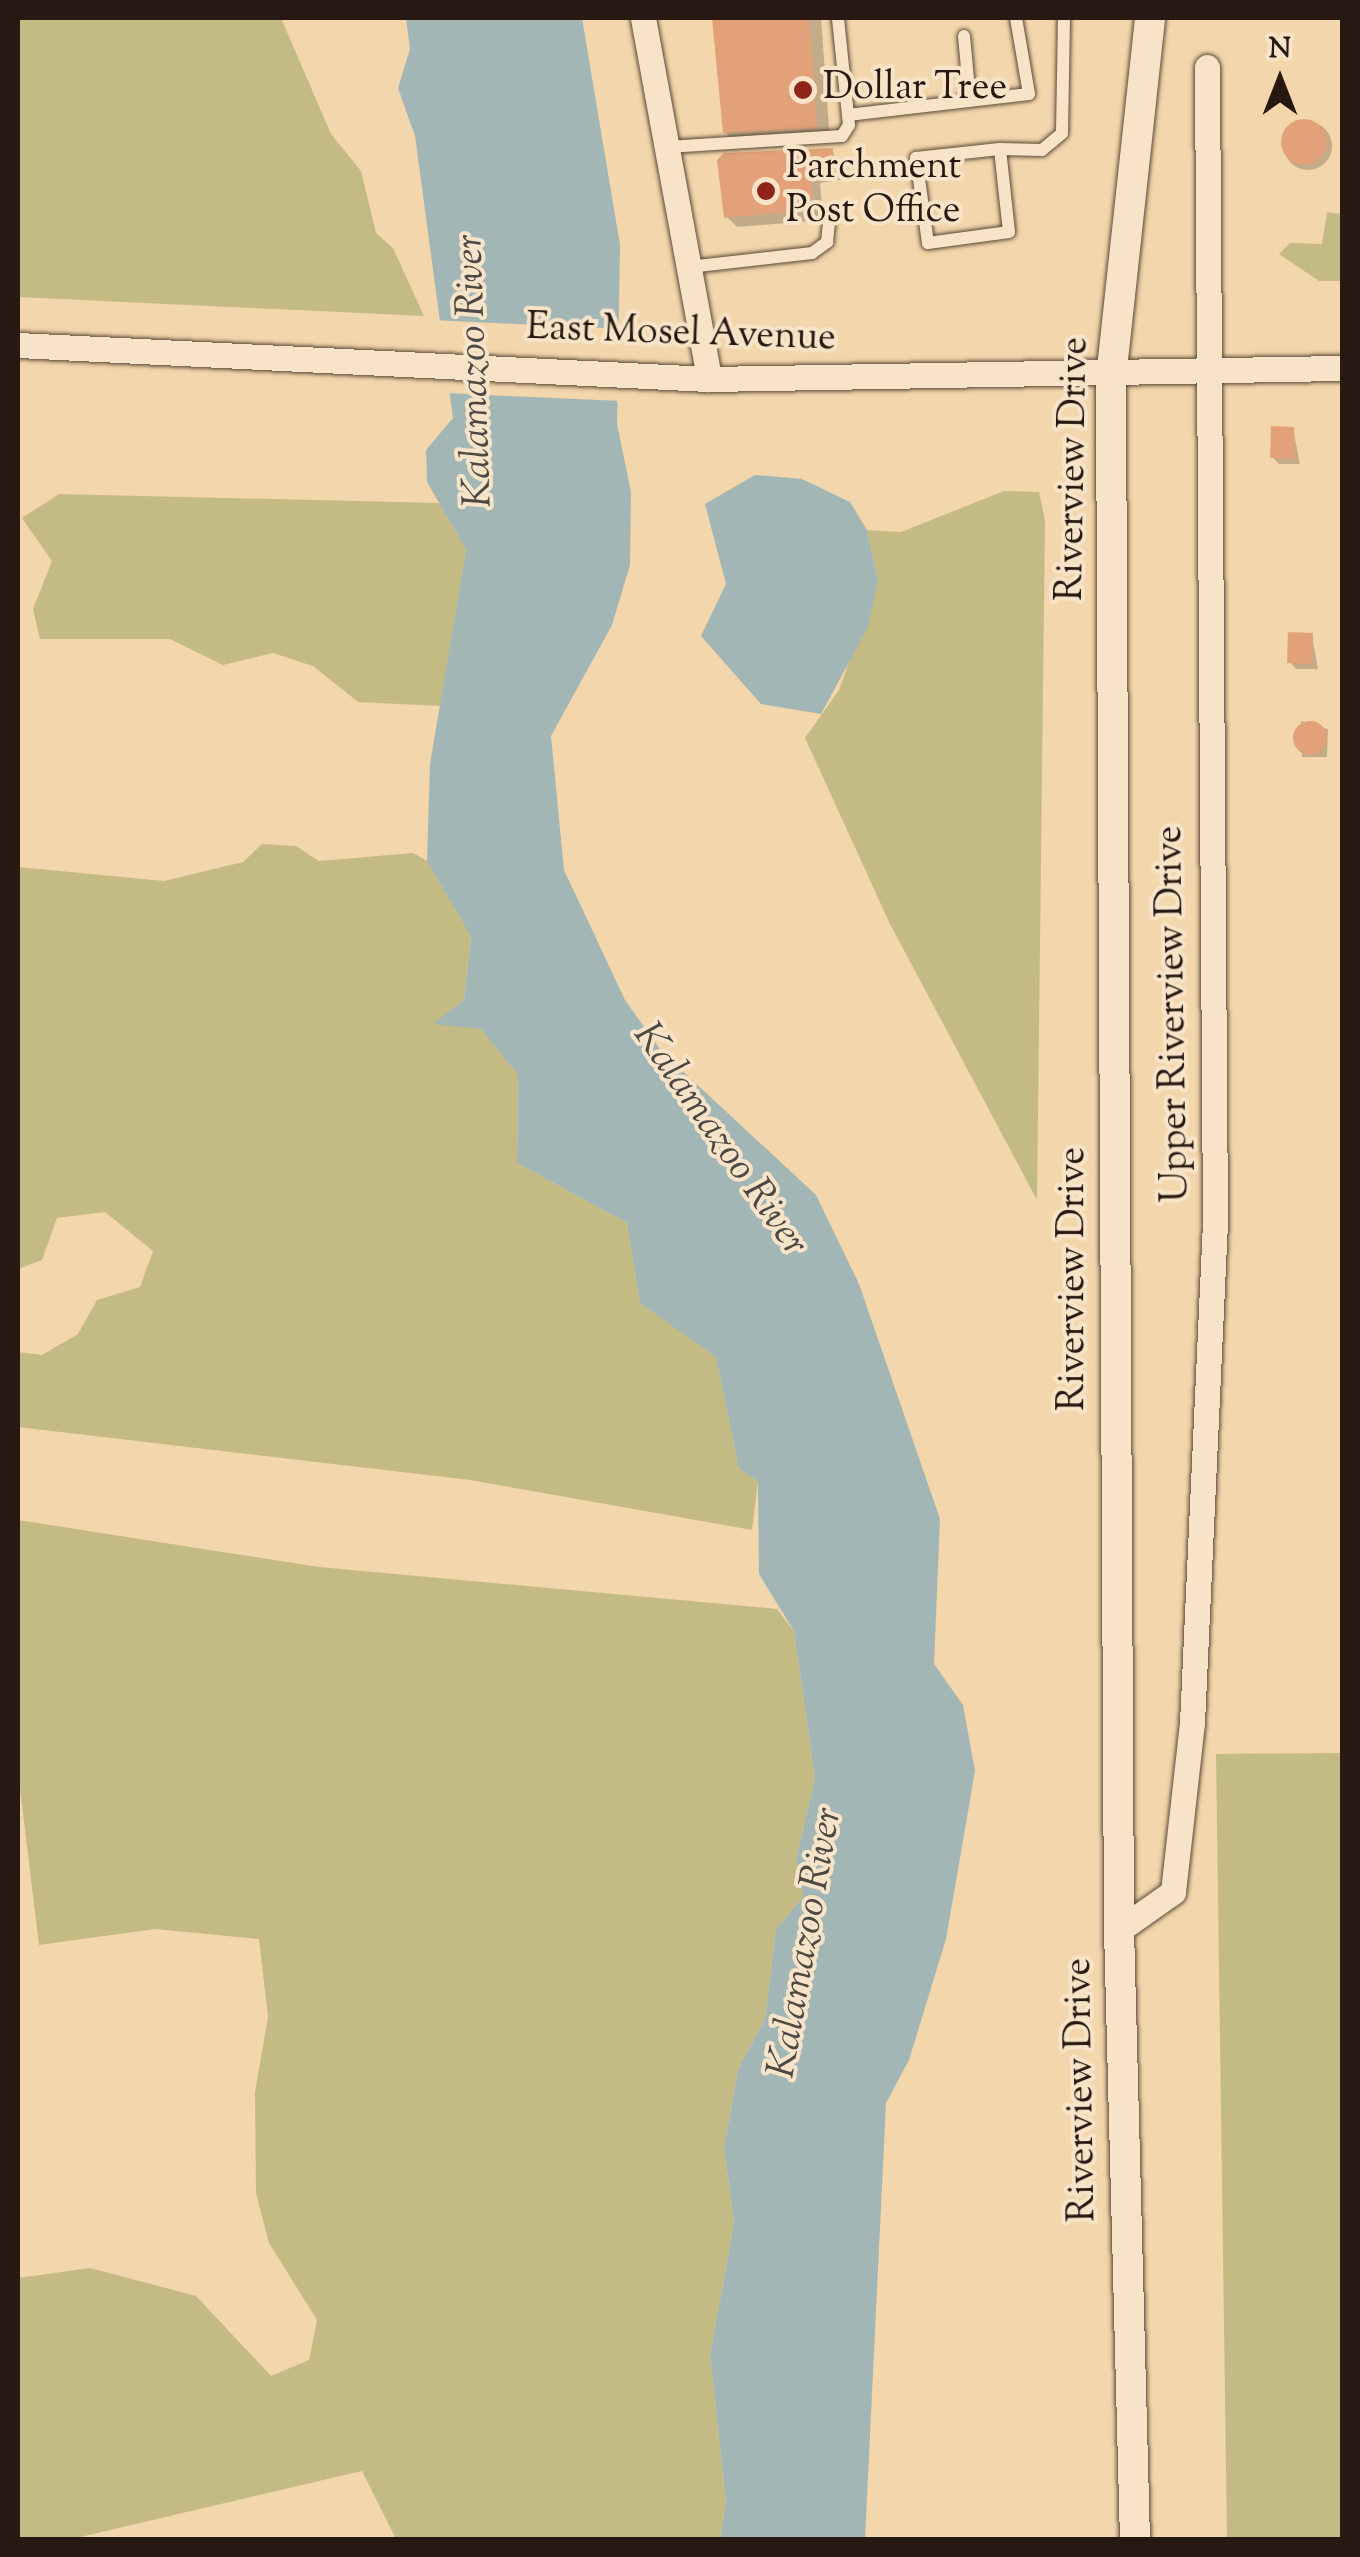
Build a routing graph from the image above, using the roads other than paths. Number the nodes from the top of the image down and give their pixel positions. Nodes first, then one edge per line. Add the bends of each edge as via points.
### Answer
1 (643, 18) edge
2 (838, 18) edge
3 (1016, 18) edge
4 (1064, 18) edge
5 (1146, 19) edge
6 (964, 36) dead end
7 (1207, 67) dead end
8 (970, 101) junction
9 (848, 115) junction
10 (667, 148) junction
11 (1000, 149) junction
12 (830, 214) dead end
13 (689, 268) junction
14 (18, 344) edge
15 (1342, 368) edge
16 (1206, 370) junction
17 (709, 378) junction
18 (1111, 378) junction
19 (1119, 1930) junction
20 (1135, 2540) edge

1 - 10 street
2 - 9 lane
3 - 8 lane via 1029,94
4 - 11 lane via 1062,133 1042,150
5 - 18 street, Riverview Drive
6 - 8 lane
7 - 16 street, Upper Riverview Drive
8 - 9 lane
9 - 10 lane via 842,136
10 - 13 street
11 - 11 lane via 916,158 928,244 1009,232
12 - 13 lane via 827,242 812,253
13 - 17 street
14 - 17 street, East Mosel Avenue
15 - 16 street, East Mosel Avenue
16 - 18 street, East Mosel Avenue
16 - 19 street, Upper Riverview Drive via 1215,1222 1188,1815 1173,1892
17 - 18 street, East Mosel Avenue
18 - 19 street, Riverview Drive
19 - 20 street, Riverview Drive

